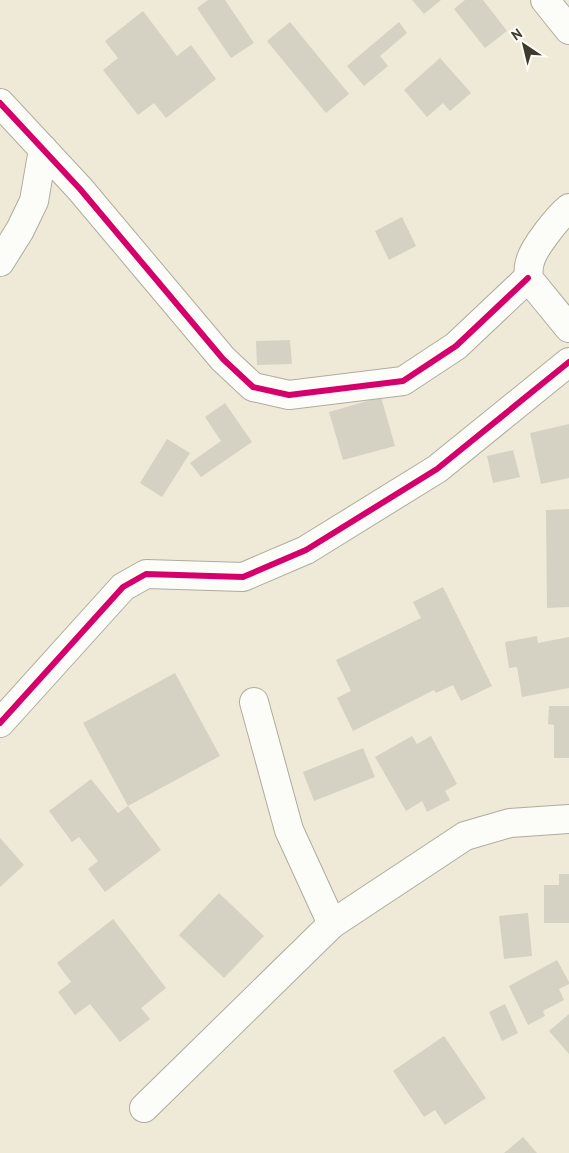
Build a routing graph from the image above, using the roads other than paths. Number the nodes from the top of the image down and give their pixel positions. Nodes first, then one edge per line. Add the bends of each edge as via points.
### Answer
1 (544, 0) edge
2 (569, 30) edge
3 (0, 103) edge
4 (43, 149) junction
5 (569, 208) edge
6 (0, 262) edge
7 (528, 278) junction
8 (569, 328) edge
9 (569, 362) edge
10 (254, 702) dead end
11 (0, 723) edge
12 (569, 819) edge
13 (332, 924) junction
14 (144, 1108) dead end

1 - 2 street
3 - 4 street
4 - 6 street via 34,201
4 - 7 street via 223,359 253,387 289,395 403,381 456,346
5 - 7 street via 537,248 530,262
7 - 8 street
9 - 11 street via 437,469 306,550 243,577 146,574 123,587
10 - 13 street via 289,830
12 - 13 street via 510,823 465,836
13 - 14 street

